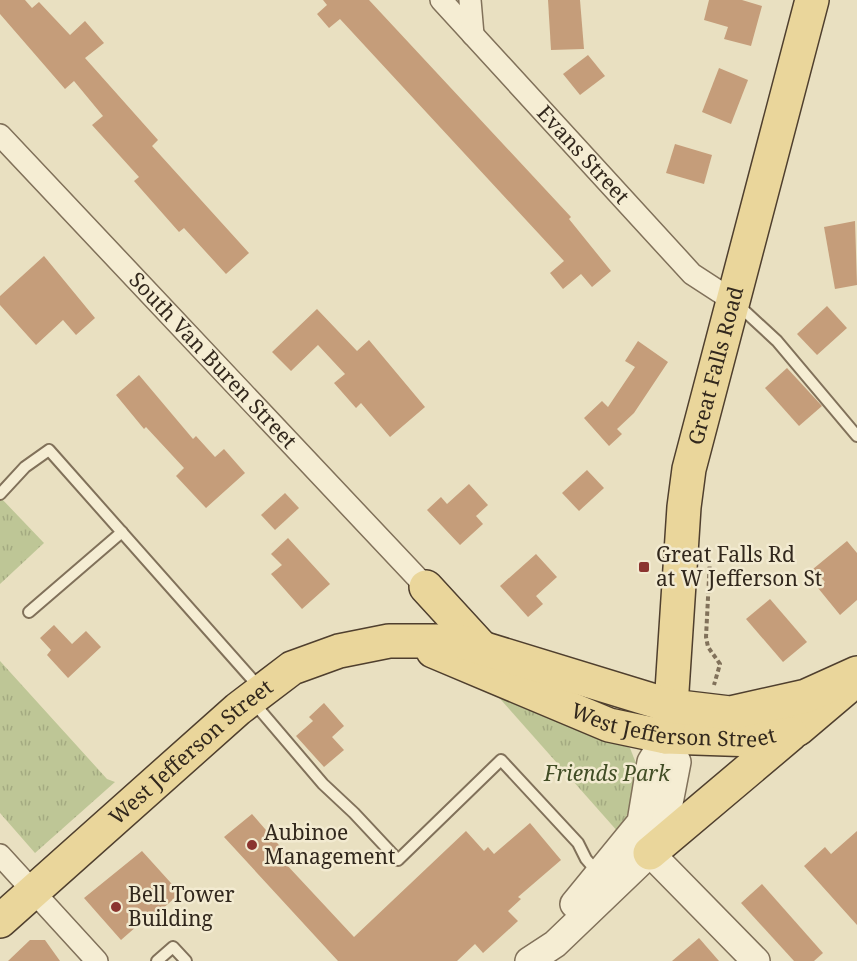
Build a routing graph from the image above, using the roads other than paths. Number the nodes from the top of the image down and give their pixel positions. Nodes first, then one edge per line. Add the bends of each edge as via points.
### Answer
1 (441, 0) edge
2 (470, 0) edge
3 (812, 0) edge
4 (473, 35) junction
5 (0, 135) edge
6 (732, 300) junction
7 (857, 436) edge
8 (0, 494) edge
9 (122, 532) junction
10 (426, 586) junction
11 (29, 612) dead end
12 (400, 641) junction
13 (482, 648) junction
14 (857, 672) edge
15 (857, 679) edge
16 (256, 694) junction
17 (669, 721) junction
18 (798, 729) junction
19 (650, 853) junction
20 (0, 855) edge
21 (600, 874) junction
22 (32, 891) junction
23 (0, 921) edge
24 (531, 959) edge
25 (97, 961) edge
26 (157, 961) edge
27 (186, 961) edge
28 (756, 961) edge

1 - 4 street, Evans Street
2 - 4 street
3 - 6 main road, Great Falls Road
4 - 6 street, Evans Street via 692,274
5 - 10 street, South Van Buren Street
6 - 7 lane via 777,341
6 - 17 main road, Great Falls Road via 688,469
8 - 9 lane via 26,466 49,450
9 - 11 lane
9 - 16 lane
10 - 12 main road via 428,602 423,618
10 - 13 main road
12 - 13 main road, West Jefferson Street via 459,641
12 - 16 main road, West Jefferson Street via 339,651 292,668
12 - 17 main road, West Jefferson Street via 609,725
13 - 17 main road, West Jefferson Street
14 - 17 main road, West Jefferson Street via 806,696 773,705 730,713 706,710
15 - 18 main road, West Jefferson Street
16 - 21 lane via 323,784 398,860 501,760 578,843 586,860
16 - 22 main road, West Jefferson Street
17 - 18 main road, West Jefferson Street via 755,740
17 - 19 street via 677,762 663,829
17 - 21 street via 651,762 640,822
18 - 19 main road
19 - 24 street via 555,944
19 - 28 street
20 - 22 street
21 - 24 street via 549,932
22 - 23 main road, West Jefferson Street
22 - 25 street
26 - 27 lane via 172,947

